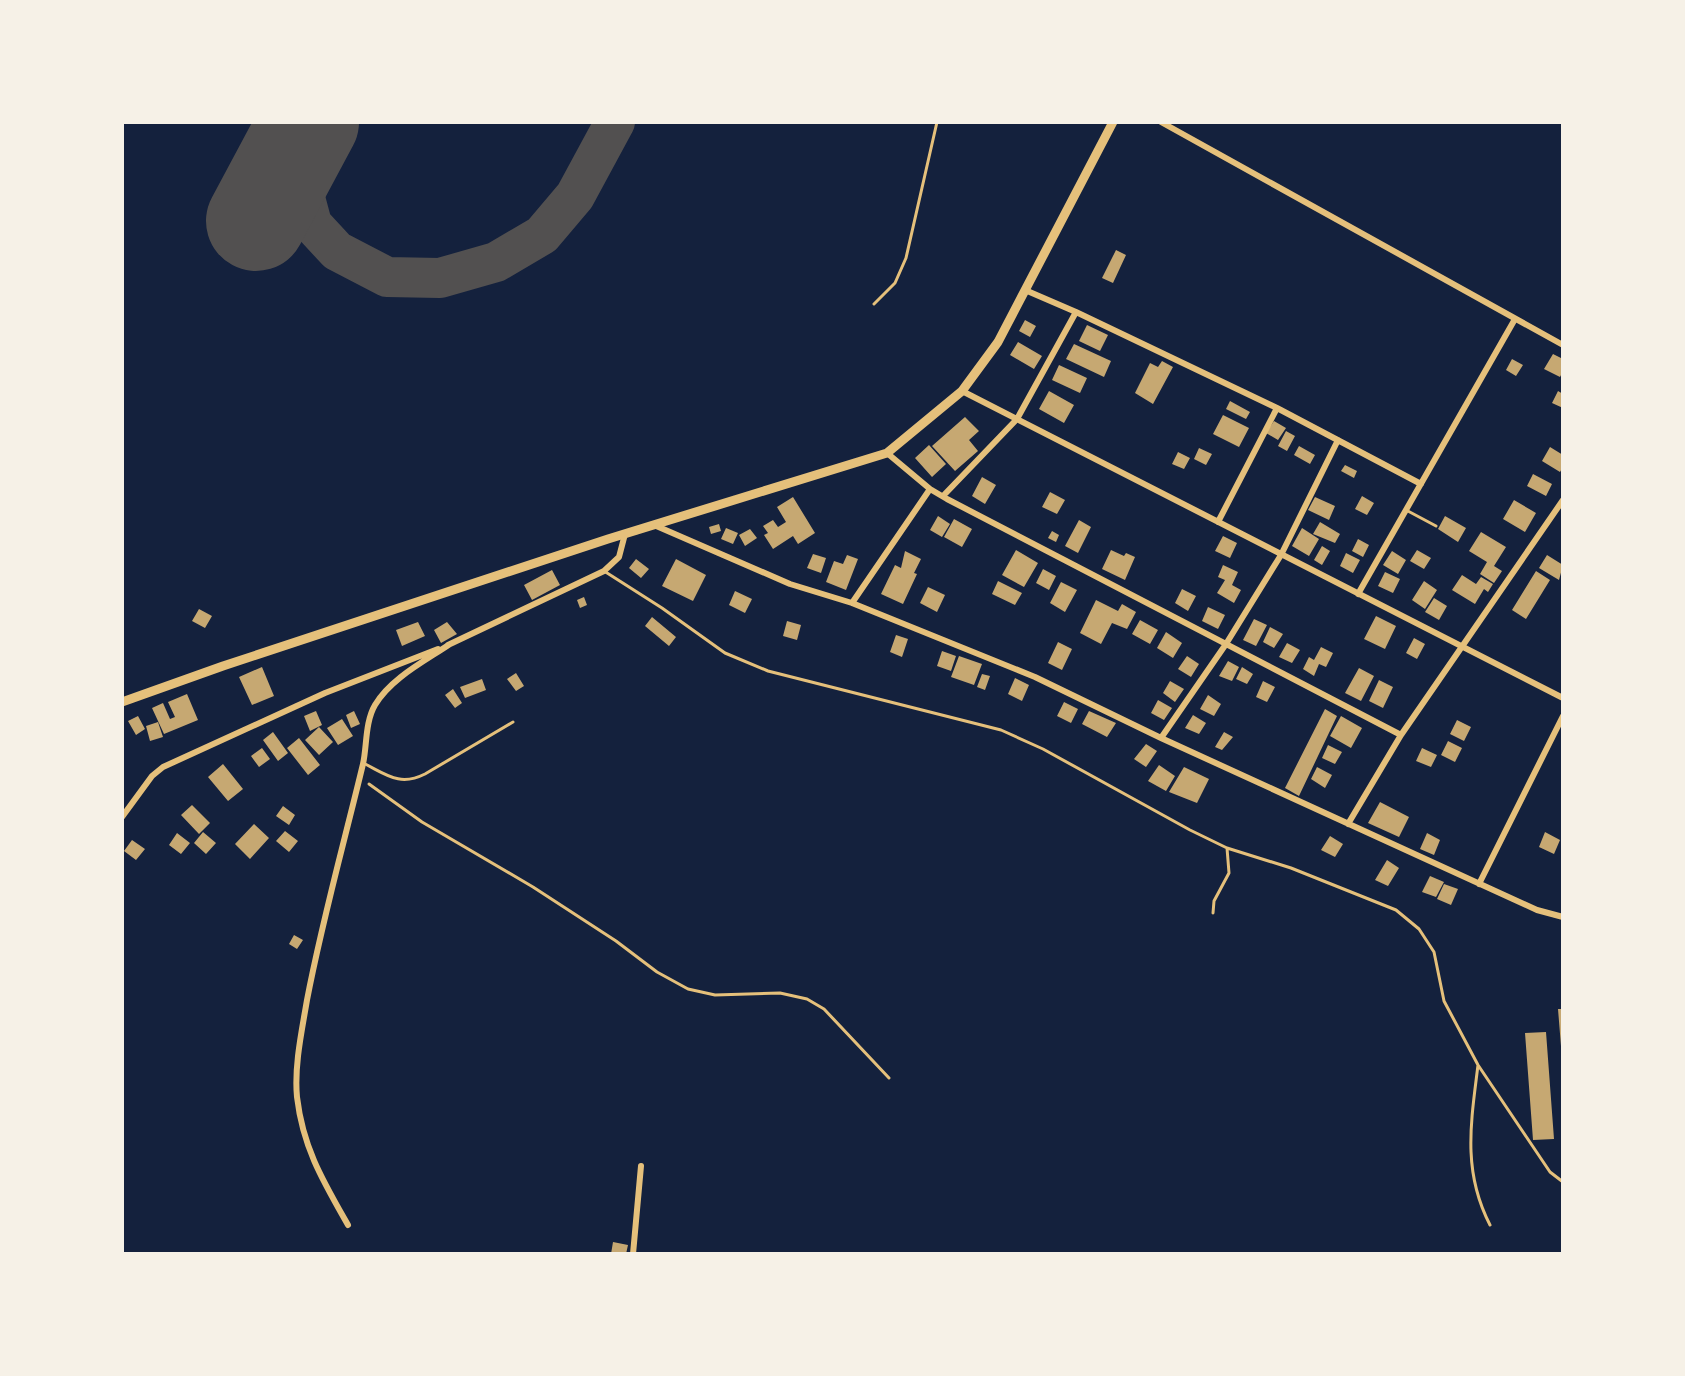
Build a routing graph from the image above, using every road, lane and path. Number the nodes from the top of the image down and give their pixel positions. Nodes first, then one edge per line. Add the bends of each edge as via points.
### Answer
1 (937, 122) edge
2 (1113, 122) edge
3 (1161, 122) edge
4 (1025, 290) junction
5 (874, 304) dead end
6 (1076, 312) junction
7 (1515, 319) junction
8 (1563, 345) edge
9 (962, 391) junction
10 (1277, 408) junction
11 (1017, 419) junction
12 (1338, 440) junction
13 (887, 453) junction
14 (1421, 484) junction
15 (930, 489) junction
16 (943, 496) junction
17 (1563, 500) edge
18 (1406, 510) junction
19 (1218, 522) junction
20 (654, 525) junction
21 (1436, 526) dead end
22 (625, 534) junction
23 (1281, 555) junction
24 (604, 571) junction
25 (1358, 594) junction
26 (852, 603) junction
27 (450, 644) junction
28 (1226, 644) junction
29 (1462, 648) junction
30 (1563, 698) edge
31 (122, 702) edge
32 (1563, 716) edge
33 (513, 722) dead end
34 (1401, 735) junction
35 (1161, 738) junction
36 (363, 763) junction
37 (359, 777) junction
38 (122, 817) edge
39 (1348, 824) junction
40 (1227, 848) junction
41 (1479, 884) junction
42 (1213, 913) dead end
43 (1563, 917) edge
44 (1478, 1065) junction
45 (889, 1078) dead end
46 (641, 1166) dead end
47 (1563, 1182) edge
48 (348, 1225) dead end
49 (1490, 1225) dead end
50 (633, 1254) edge

1 - 5 lane via 906,258 895,283
2 - 4 main road
3 - 7 street
4 - 6 street
4 - 9 main road via 998,342
6 - 10 street
6 - 11 street
7 - 8 street
7 - 14 street
9 - 11 street
9 - 13 main road
10 - 12 street
10 - 19 street
11 - 16 street
11 - 19 street
12 - 14 street
12 - 23 street
13 - 15 street
13 - 20 main road
14 - 18 street
15 - 16 street
15 - 26 street
16 - 28 street
17 - 29 street
18 - 21 lane
18 - 25 street
19 - 23 street
20 - 22 main road
20 - 26 street via 790,584
22 - 24 street via 619,557
22 - 31 main road
23 - 25 street
23 - 28 street
24 - 27 street
24 - 40 lane via 725,653 768,671 1001,730
25 - 29 street
26 - 35 street via 1035,677
27 - 36 street via 398,680 376,704
27 - 38 street via 325,693 163,767
28 - 34 street
28 - 35 street
29 - 30 street
29 - 34 street
32 - 41 street
33 - 36 lane via 409,780 400,781
34 - 39 street
35 - 39 street
36 - 37 street
37 - 45 path via 688,989 807,999 824,1009
37 - 48 street via 317,947 297,1093 312,1161
39 - 41 street
40 - 42 lane via 1229,873
40 - 44 lane via 1374,899 1419,929 1434,952 1444,1001
41 - 43 street
44 - 47 lane via 1550,1172
44 - 49 lane via 1469,1145 1478,1203
46 - 50 street

